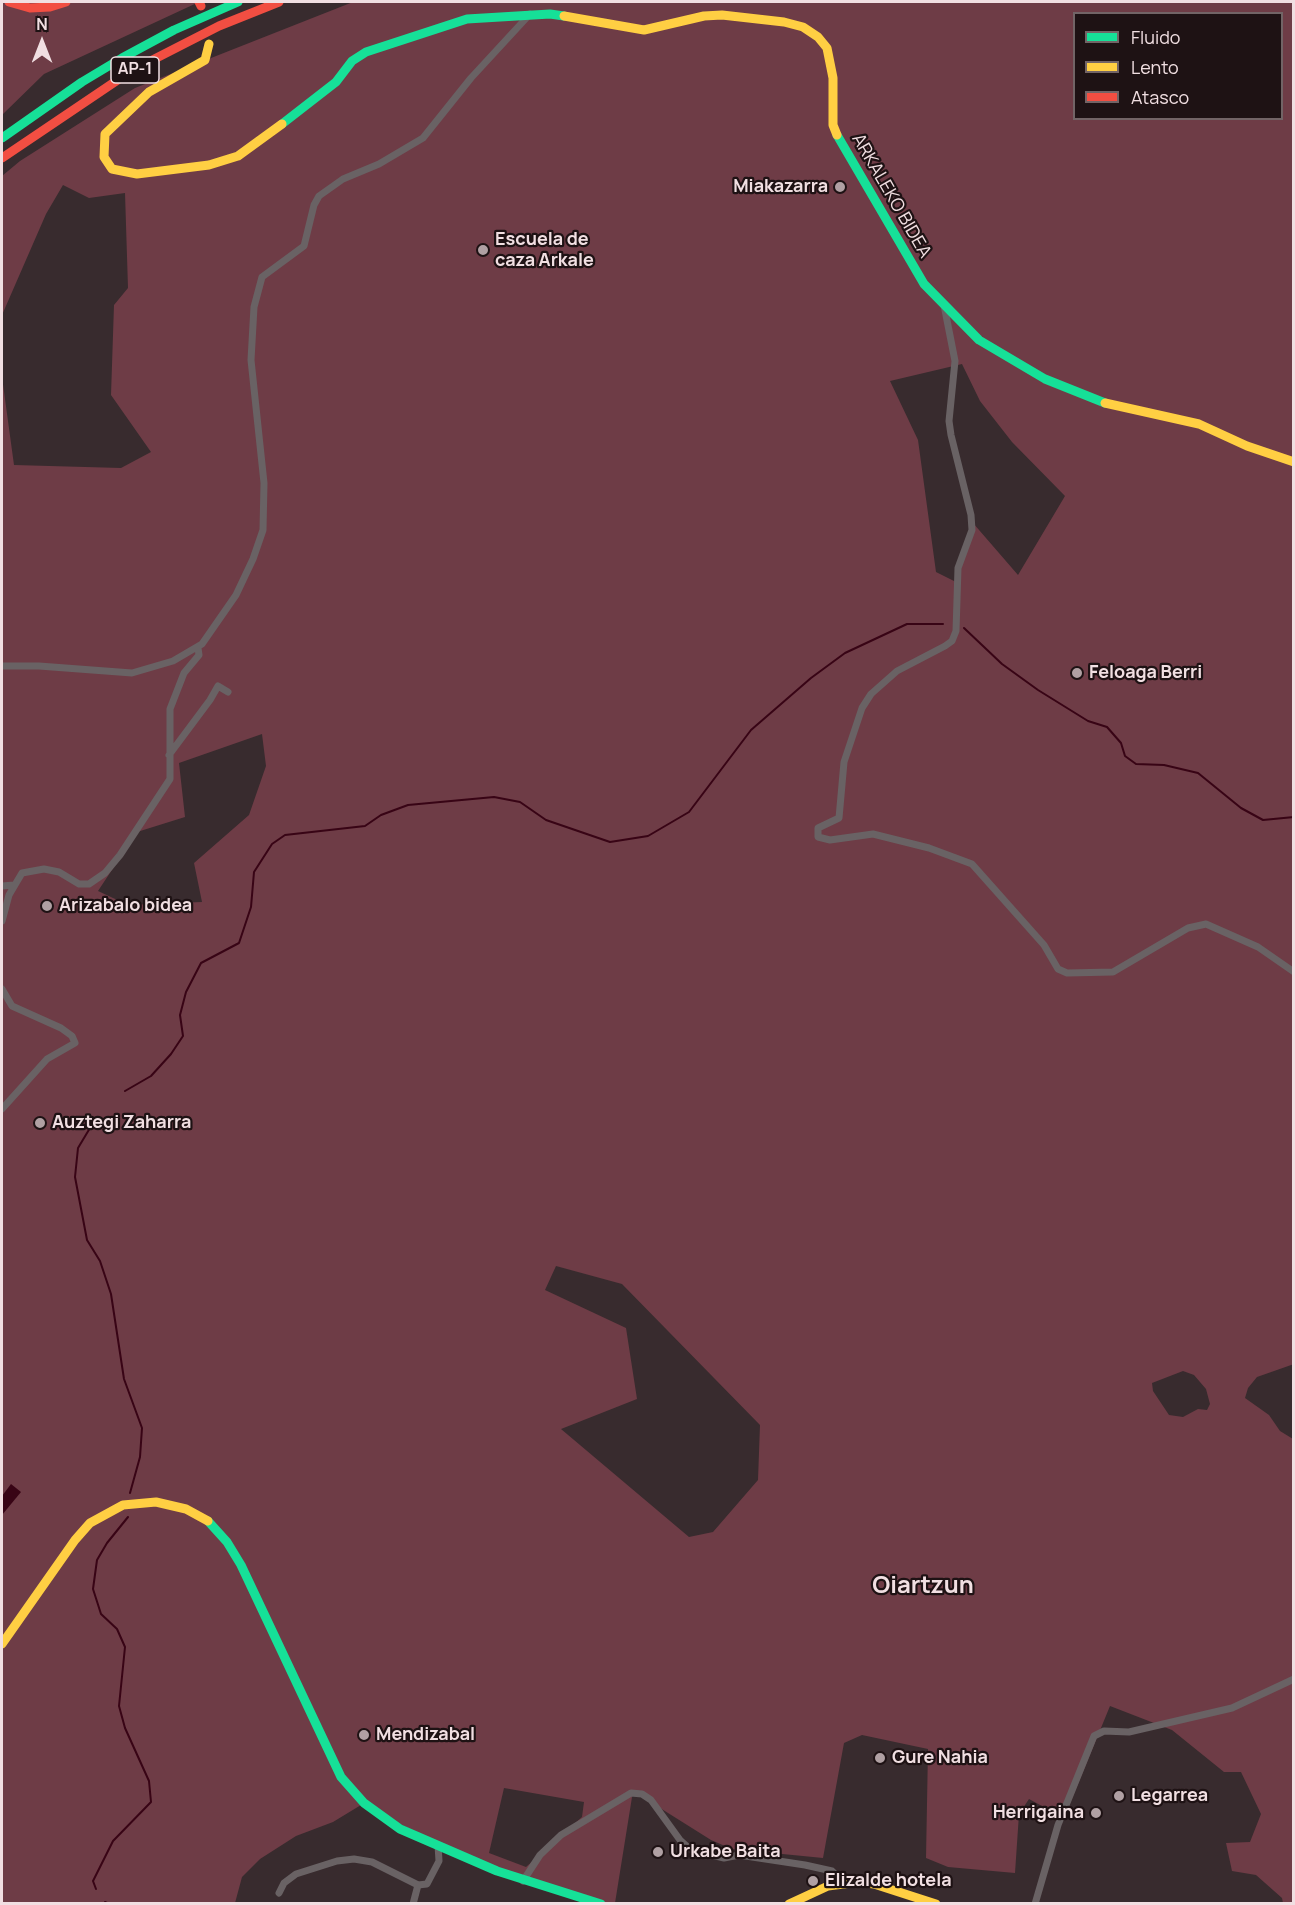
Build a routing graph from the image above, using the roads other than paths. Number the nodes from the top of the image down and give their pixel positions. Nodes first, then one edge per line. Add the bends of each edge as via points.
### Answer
1 (9, 2) edge
2 (66, 2) edge
3 (238, 2) edge
4 (279, 2) edge
5 (530, 14) junction
6 (209, 44) dead end
7 (2, 138) edge
8 (2, 158) edge
9 (944, 305) junction
10 (1293, 462) edge
11 (198, 648) junction
12 (2, 666) edge
13 (228, 692) dead end
14 (169, 755) junction
15 (14, 885) junction
16 (2, 886) edge
17 (2, 921) edge
18 (1293, 972) edge
19 (2, 989) edge
20 (2, 1109) edge
21 (2, 1644) edge
22 (1293, 1679) edge
23 (438, 1845) junction
24 (523, 1881) junction
25 (845, 1883) junction
26 (418, 1885) junction
27 (825, 1887) junction
28 (279, 1893) dead end
29 (930, 1903) edge
30 (413, 1904) edge
31 (601, 1904) edge
32 (789, 1904) edge
33 (800, 1904) edge
34 (1035, 1904) edge

1 - 2 main road via 30,8
3 - 7 main road, AP-1 via 122,58
4 - 8 main road, AP-1 via 219,26 131,71
5 - 6 main road, ARKALEKO BIDEA via 467,19 366,52 336,82 238,156 209,165 137,174 112,169 104,157 105,134 149,92 205,60
5 - 9 main road, ARKALEKO BIDEA via 644,30 722,15 784,22 803,27 818,37 831,62 833,125 837,137 907,259
5 - 11 street via 423,138 379,165 343,179 319,196 304,246 262,278 254,307 251,360 264,483 263,530 236,595
9 - 10 main road, ARKALEKO BIDEA via 1001,356 1076,393 1199,424
9 - 18 street via 955,361 951,435 972,530 958,568 958,612 952,641 897,672 871,694 862,708 844,762 839,818 818,828 818,837 831,840 873,834 972,864 1044,945 1058,969 1067,973 1113,972 1188,928 1206,924 1258,947
11 - 12 street via 159,666 132,673
11 - 14 street via 200,655 184,673 173,698
13 - 14 street via 218,686
14 - 15 street via 168,782 105,873 83,884 60,872 35,869 22,873
15 - 16 street
15 - 17 street
19 - 20 street via 12,1006 62,1028 75,1043 47,1059
21 - 23 main road via 90,1523 123,1505 156,1502 198,1515 228,1542 341,1777 388,1822
22 - 34 street via 1232,1708 1129,1732 1104,1731 1094,1736 1052,1843
23 - 24 main road
23 - 26 street via 439,1862 427,1884
24 - 25 street via 561,1835 631,1793 651,1800 691,1850 724,1858 739,1855 805,1865 832,1871
24 - 31 main road
25 - 27 main road
25 - 29 main road via 874,1884
26 - 28 street via 372,1862 354,1859 296,1874 284,1882
26 - 30 street
27 - 32 main road
27 - 33 main road

